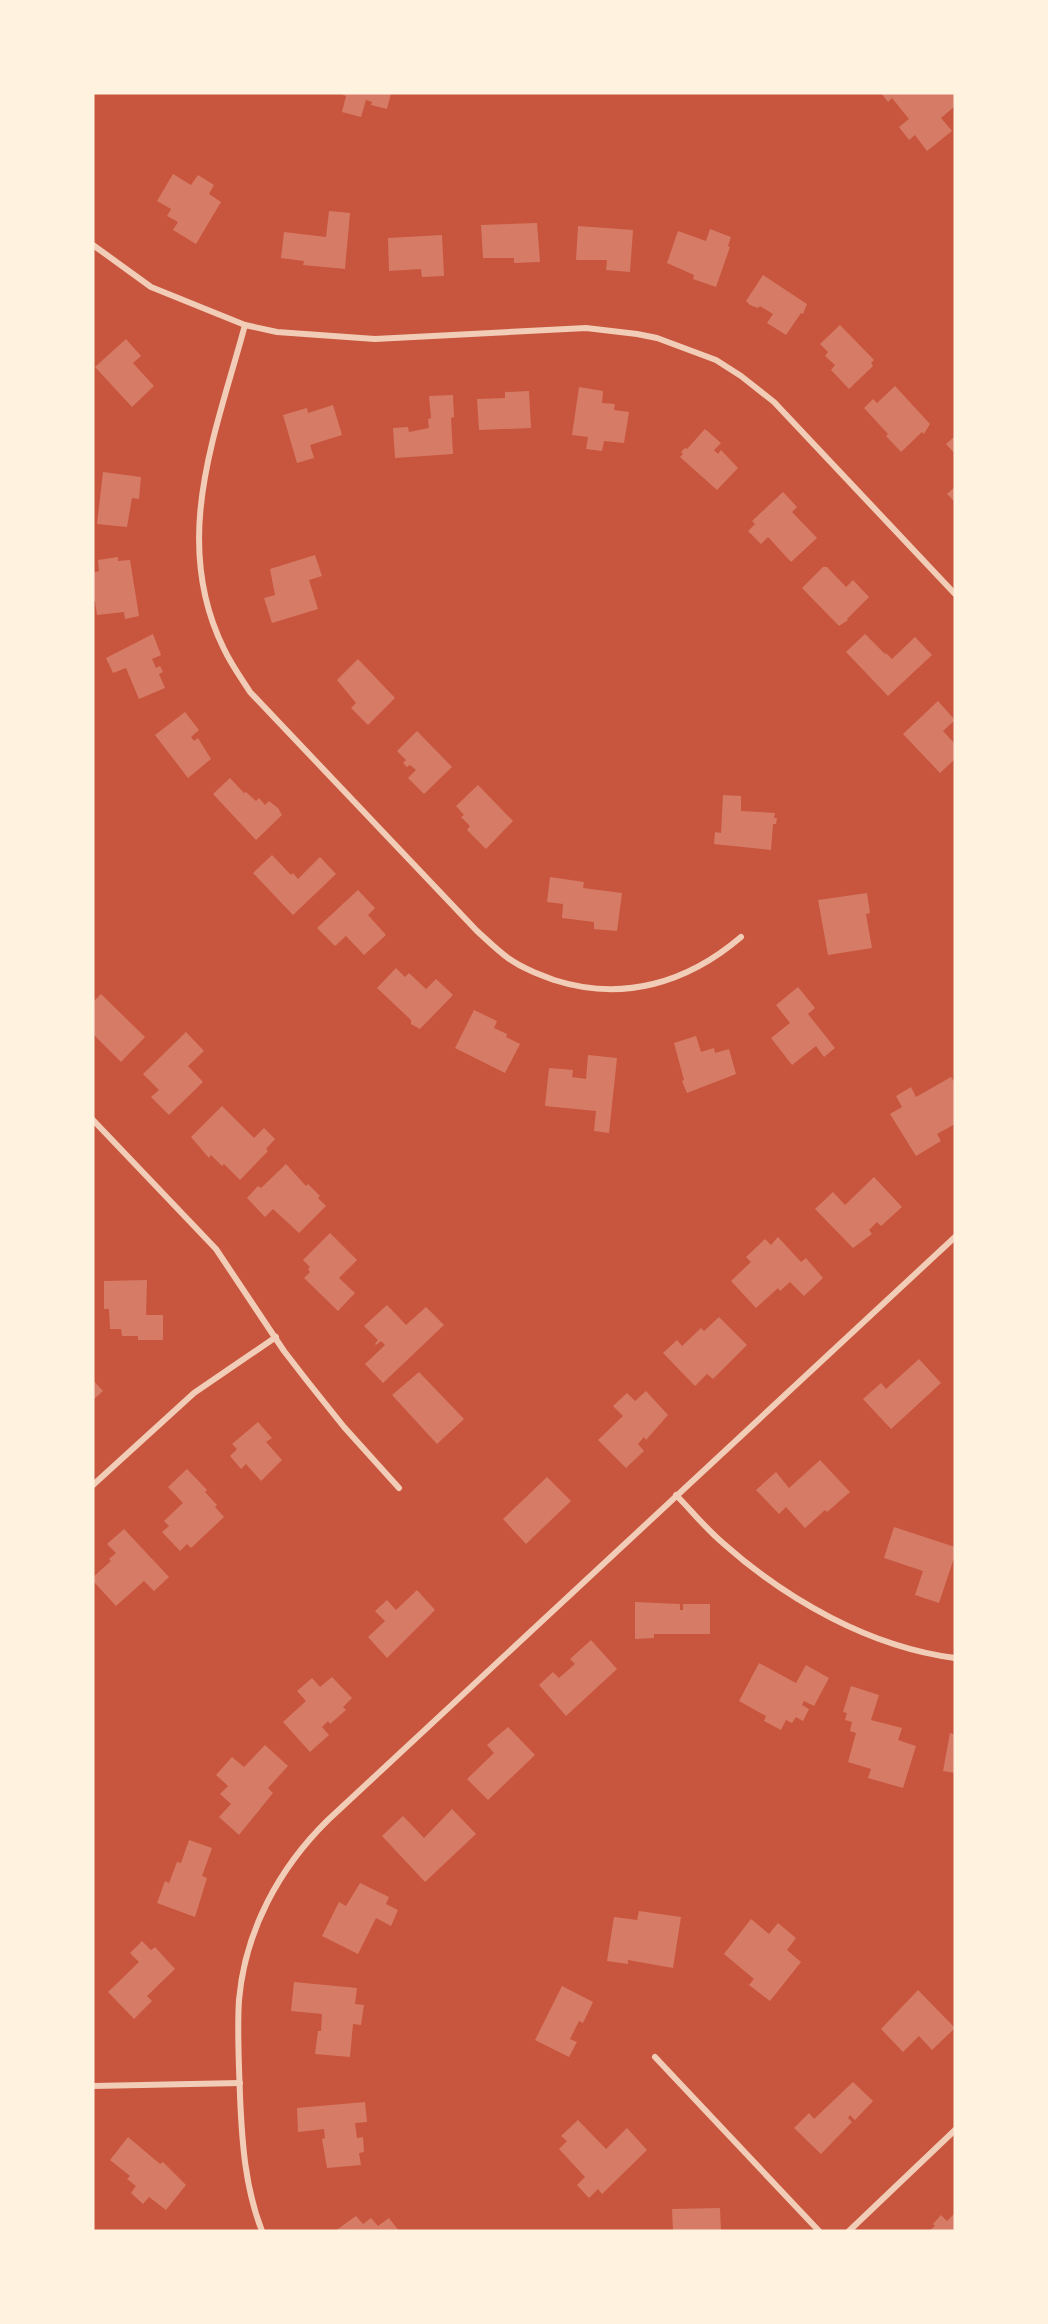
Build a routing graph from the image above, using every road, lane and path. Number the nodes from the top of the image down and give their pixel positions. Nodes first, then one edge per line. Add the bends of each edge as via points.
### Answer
1 (93, 245) edge
2 (245, 325) junction
3 (955, 594) edge
4 (741, 937) dead end
5 (93, 1120) edge
6 (955, 1237) edge
7 (276, 1337) junction
8 (93, 1485) edge
9 (399, 1488) dead end
10 (676, 1495) junction
11 (955, 1658) edge
12 (655, 2057) dead end
13 (240, 2083) junction
14 (93, 2086) edge
15 (955, 2130) edge
16 (262, 2231) edge
17 (819, 2231) edge
18 (849, 2231) edge

1 - 2 street via 151,286
2 - 3 street via 277,332 375,339 586,328 647,335 716,360 774,402
2 - 4 street via 207,466 198,527 200,569 209,609 223,648 250,692 477,931 509,958 536,973 586,988 638,987 698,968
5 - 7 street via 216,1249
6 - 10 street
7 - 8 street via 194,1393
7 - 9 street via 344,1427
10 - 11 street via 725,1545 791,1595 874,1636
10 - 13 street via 298,1852 269,1898 246,1961 239,2004
12 - 17 street
13 - 14 street
13 - 16 street via 243,2152
15 - 18 street

